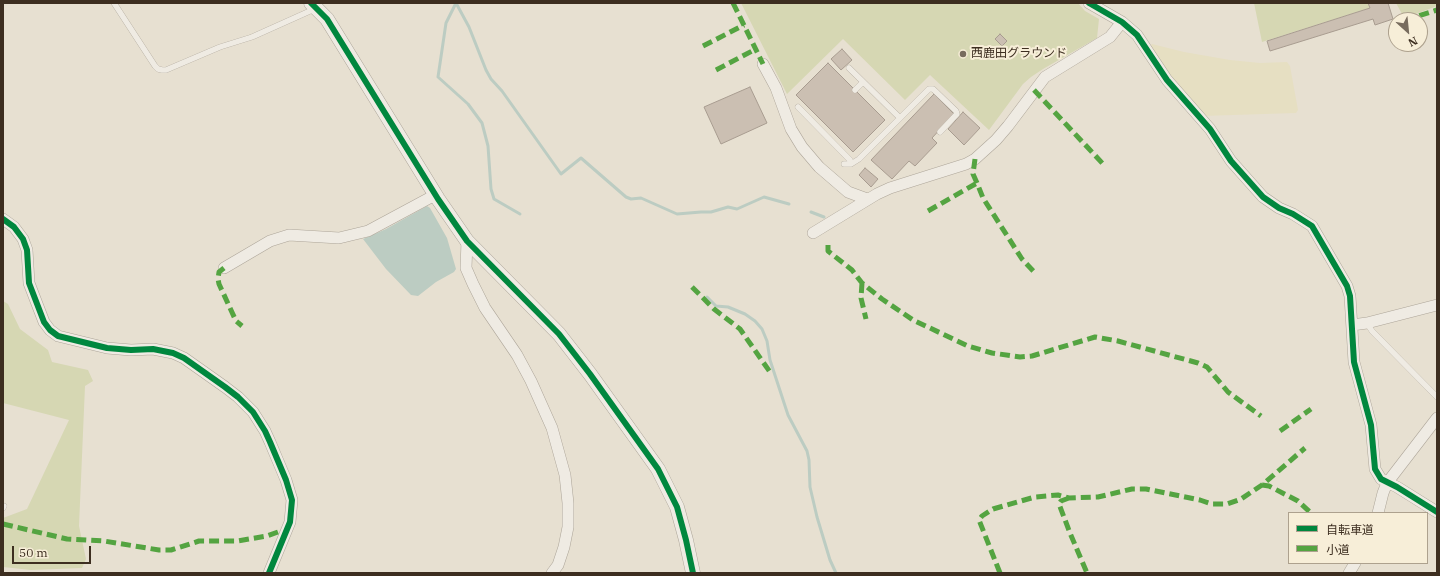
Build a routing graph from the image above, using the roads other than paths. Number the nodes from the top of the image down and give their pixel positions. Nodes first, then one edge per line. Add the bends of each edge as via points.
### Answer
1 (114, 3) edge
2 (1089, 3) edge
3 (313, 5) edge
4 (1122, 22) junction
5 (763, 64) dead end
6 (849, 68) dead end
7 (863, 82) junction
8 (855, 90) dead end
9 (798, 107) dead end
10 (900, 118) junction
11 (940, 132) dead end
12 (844, 164) dead end
13 (851, 164) junction
14 (435, 195) junction
15 (867, 199) junction
16 (3, 219) edge
17 (813, 233) dead end
18 (467, 241) junction
19 (224, 268) dead end
20 (1437, 305) edge
21 (1367, 323) junction
22 (1352, 325) junction
23 (1437, 397) edge
24 (1437, 418) edge
25 (1387, 483) junction
26 (1378, 512) edge
27 (1437, 512) edge
28 (1354, 564) edge
29 (269, 573) edge
30 (552, 573) edge
31 (693, 573) edge
32 (1349, 573) edge

1 - 3 lane via 155,66 166,70 210,50 252,37 310,11
2 - 4 street
3 - 14 street via 330,23
4 - 15 street via 1110,37 1045,77 1008,126 975,159 890,188
4 - 22 street via 1137,35 1167,80 1210,129 1231,161 1252,186 1270,203 1312,226 1347,286
5 - 15 street via 776,88 791,129 802,147 819,167 848,192
6 - 7 lane
7 - 8 lane
7 - 10 lane
9 - 13 lane
10 - 11 lane via 929,88 933,89 958,114
10 - 13 lane
12 - 13 lane
14 - 18 street
14 - 19 street via 368,231 339,238 289,235 270,241
15 - 17 street
16 - 29 street via 14,227 23,239 28,255 29,283 44,322 50,330 58,336 107,348 153,349 174,353 238,397 260,421 292,500 290,522
18 - 30 street via 466,268 484,308 518,355 530,380 552,428 565,475 568,527 558,565
18 - 31 street via 559,334 658,469 677,507
20 - 21 street
21 - 22 street
21 - 23 lane
22 - 25 street via 1354,362 1371,425 1375,469
24 - 25 street
25 - 26 street
25 - 27 street
28 - 32 street

